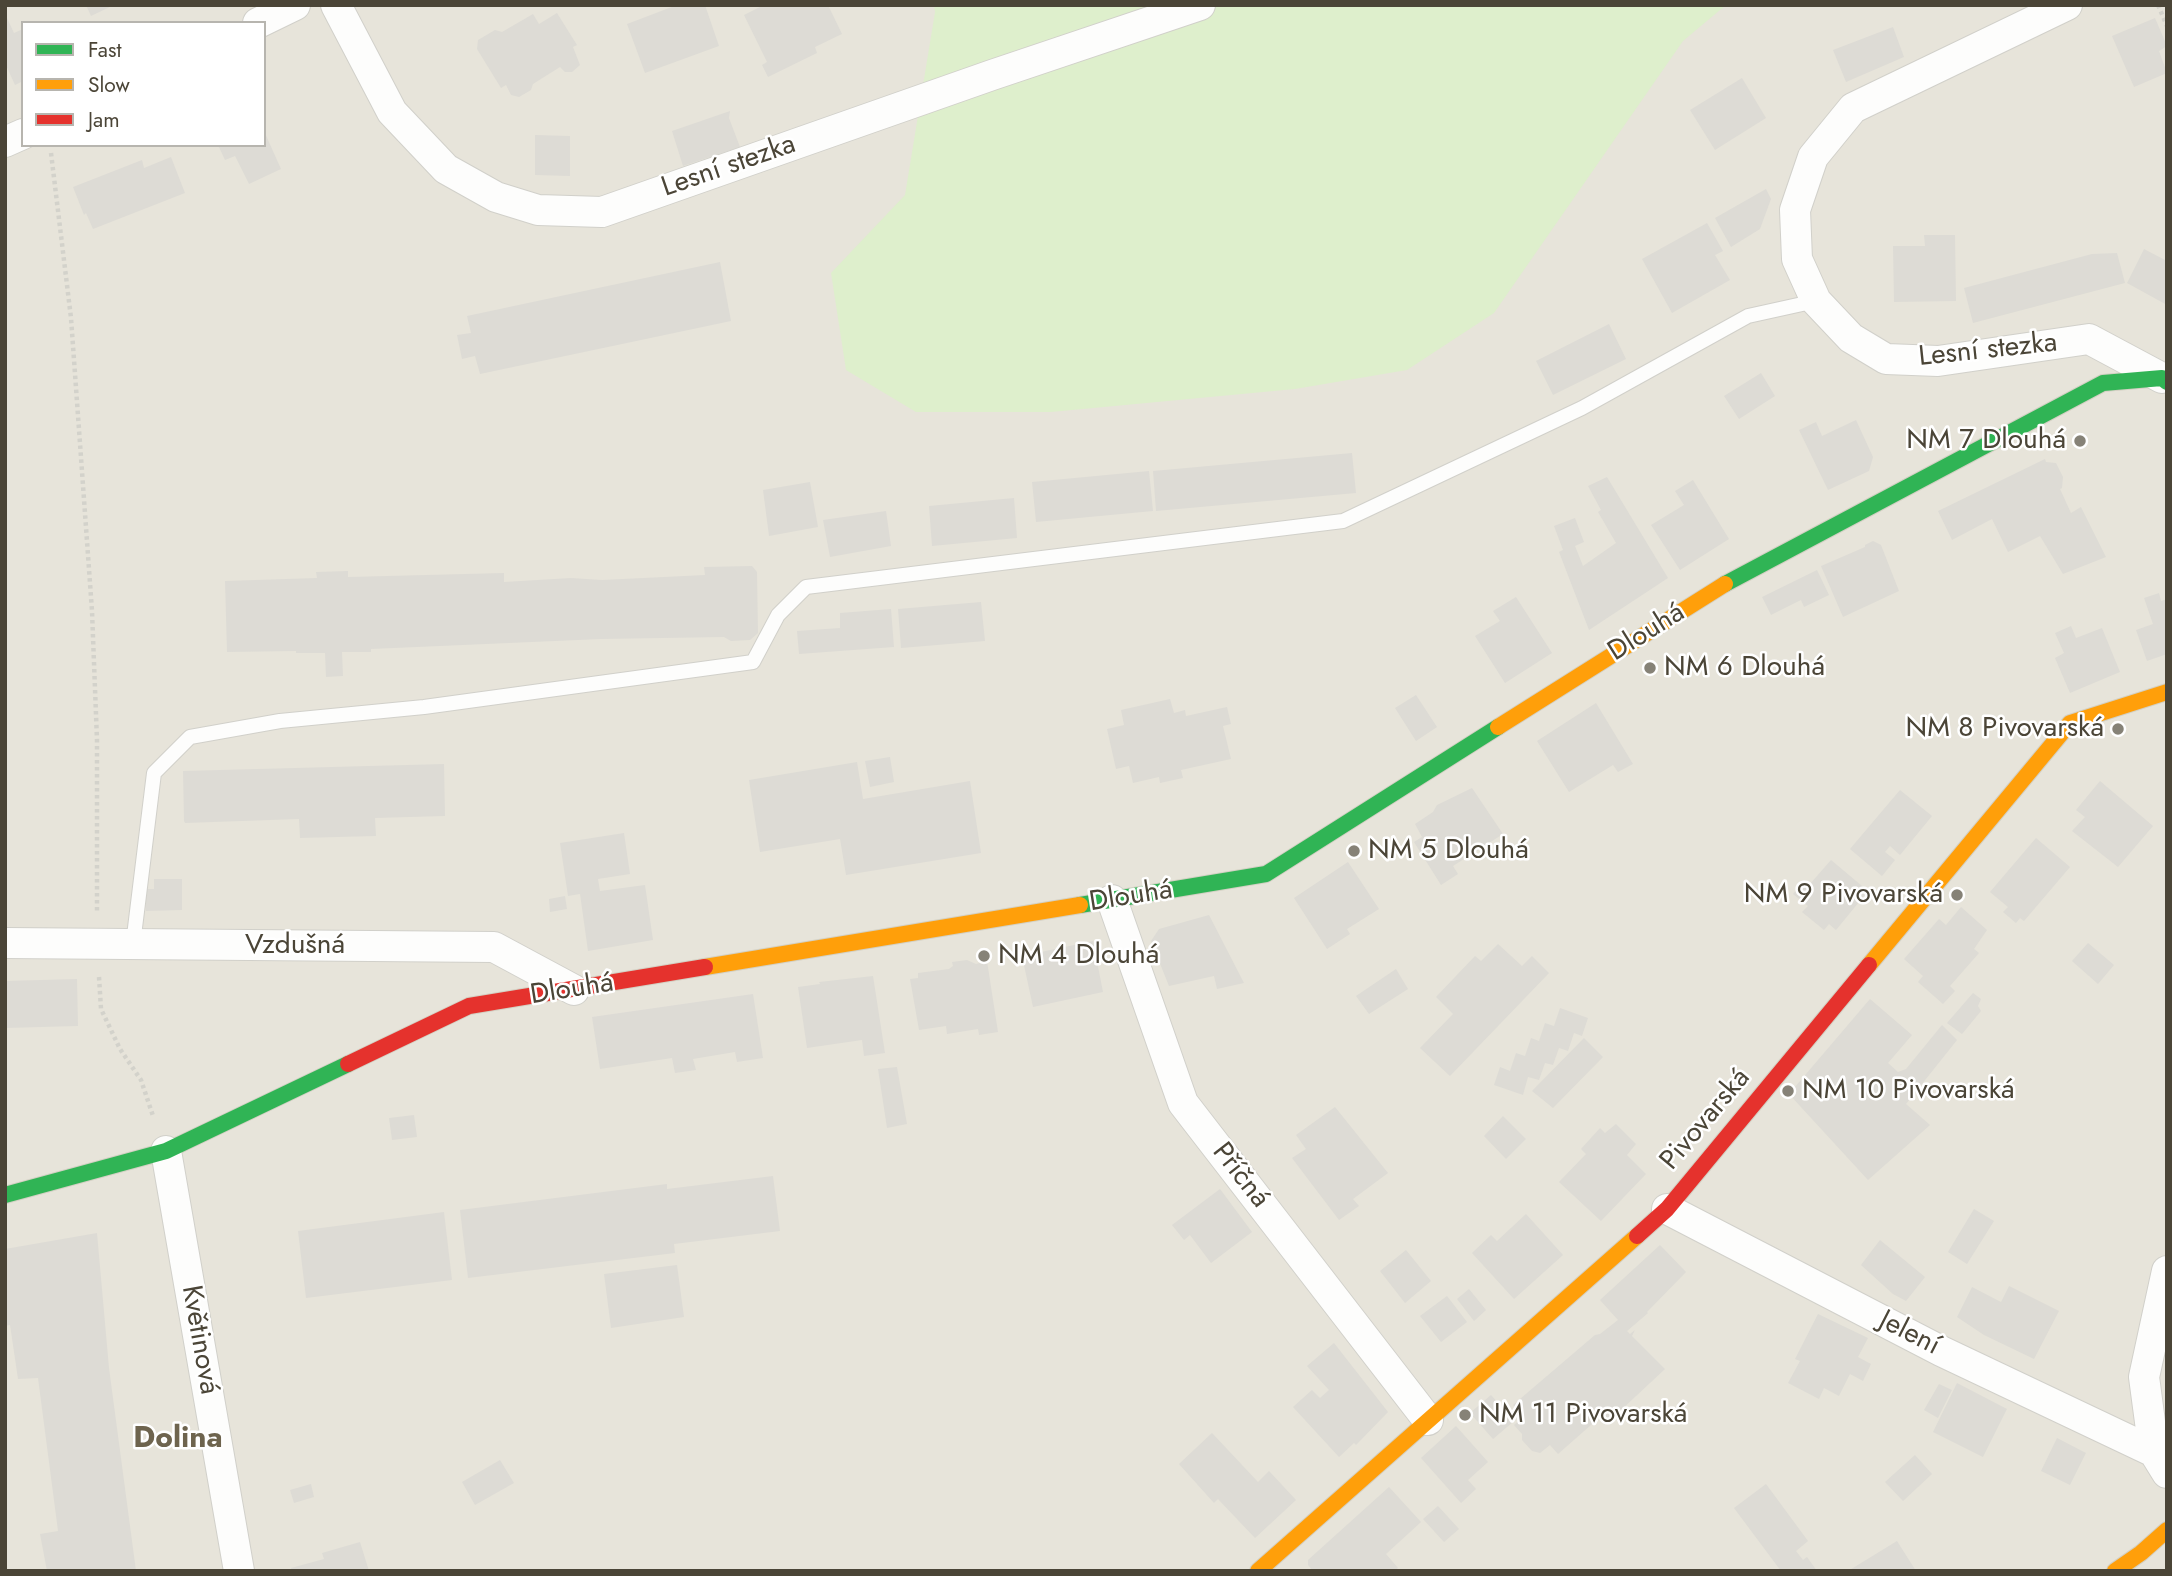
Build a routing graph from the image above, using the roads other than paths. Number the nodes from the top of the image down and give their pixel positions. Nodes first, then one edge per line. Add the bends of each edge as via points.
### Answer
1 (295, 5) edge
2 (337, 5) edge
3 (1200, 5) edge
4 (2067, 5) edge
5 (262, 21) edge
6 (21, 135) edge
7 (5, 142) edge
8 (1816, 301) junction
9 (2164, 380) edge
10 (2167, 692) edge
11 (1112, 900) junction
12 (5, 943) edge
13 (133, 944) junction
14 (573, 990) junction
15 (166, 1151) junction
16 (5, 1195) edge
17 (1667, 1209) junction
18 (2167, 1270) edge
19 (1428, 1420) junction
20 (2160, 1462) edge
21 (2167, 1530) edge
22 (239, 1571) edge
23 (1258, 1571) edge
24 (2115, 1571) edge

1 - 5 street
2 - 3 street, Lesní stezka via 392,112 446,169 496,197 538,210 602,212
4 - 8 street, Lesní stezka via 1853,108 1812,158 1795,210 1797,259
6 - 7 street
8 - 9 street, Lesní stezka via 1851,338 1886,359 1938,361 2090,339
8 - 13 lane via 1748,316 1582,408 1342,521 806,587 778,615 753,662 424,707 280,721 190,737 154,772
9 - 11 street, Dlouhá via 2102,383 1739,575 1266,874
10 - 17 street, Pivovarská via 2070,723
11 - 14 street, Dlouhá
11 - 19 street, Příčná via 1183,1103
12 - 13 street, Vzdušná
13 - 14 street, Vzdušná via 494,947
14 - 15 street, Dlouhá via 470,1006
15 - 16 street, Dlouhá
15 - 22 street, Květinová
17 - 19 street, Pivovarská
17 - 20 street, Jelení
18 - 20 street via 2144,1377
19 - 23 street, Pivovarská
21 - 24 street

